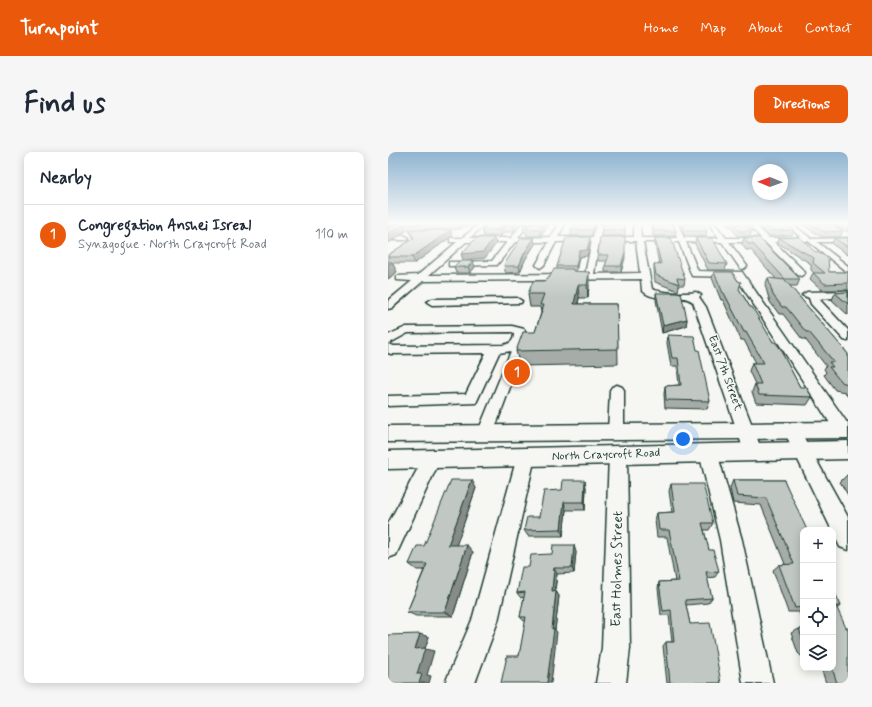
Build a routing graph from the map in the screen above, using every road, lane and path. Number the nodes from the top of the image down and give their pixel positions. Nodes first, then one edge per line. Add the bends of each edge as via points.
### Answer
1 (453, 249) edge
2 (502, 249) edge
3 (549, 249) edge
4 (595, 249) edge
5 (640, 249) edge
6 (684, 249) edge
7 (730, 249) edge
8 (777, 249) edge
9 (820, 249) edge
10 (452, 264) dead end
11 (540, 265) dead end
12 (743, 266) dead end
13 (417, 268) dead end
14 (427, 269) junction
15 (848, 270) edge
16 (444, 272) dead end
17 (801, 273) dead end
18 (589, 276) junction
19 (644, 276) junction
20 (400, 278) dead end
21 (848, 294) edge
22 (393, 298) edge
23 (517, 301) dead end
24 (432, 302) dead end
25 (388, 306) edge
26 (848, 337) edge
27 (388, 340) edge
28 (516, 345) junction
29 (388, 348) edge
30 (494, 349) junction
31 (617, 390) dead end
32 (388, 401) edge
33 (792, 431) junction
34 (388, 434) edge
35 (485, 434) junction
36 (846, 437) edge
37 (750, 441) junction
38 (617, 444) junction
39 (802, 450) junction
40 (708, 452) junction
41 (526, 457) junction
42 (388, 460) edge
43 (432, 460) junction
44 (848, 539) edge
45 (388, 547) edge
46 (460, 683) edge
47 (611, 683) edge
48 (758, 683) edge

1 - 14 street via 442,260
2 - 10 street via 494,263
3 - 11 street
4 - 18 street
5 - 19 street
6 - 36 street via 694,274 739,274
7 - 12 street
8 - 17 street
9 - 15 street
13 - 14 street
14 - 16 street
14 - 18 street
14 - 20 street
14 - 22 street
18 - 19 street
19 - 37 street, East 7th Street via 645,287 650,292 695,296 701,306
21 - 26 street via 810,296
22 - 25 street
23 - 24 street
27 - 28 street via 406,330 512,328 520,331
28 - 30 street
28 - 35 street via 516,352
29 - 30 street
30 - 32 street via 471,399
31 - 38 street, East Holmes Street
33 - 36 main road, North Craycroft Road
33 - 37 main road, North Craycroft Road
33 - 39 street
34 - 35 main road, North Craycroft Road
35 - 38 main road, North Craycroft Road
36 - 39 main road, North Craycroft Road
37 - 38 main road, North Craycroft Road
37 - 39 main road, North Craycroft Road
37 - 40 main road, North Craycroft Road
38 - 40 main road, North Craycroft Road
38 - 41 main road, North Craycroft Road
38 - 47 street, East Holmes Street via 616,648
39 - 44 street
40 - 48 street via 731,540
41 - 43 main road, North Craycroft Road
41 - 46 street via 486,621
42 - 43 main road, North Craycroft Road
43 - 45 street

